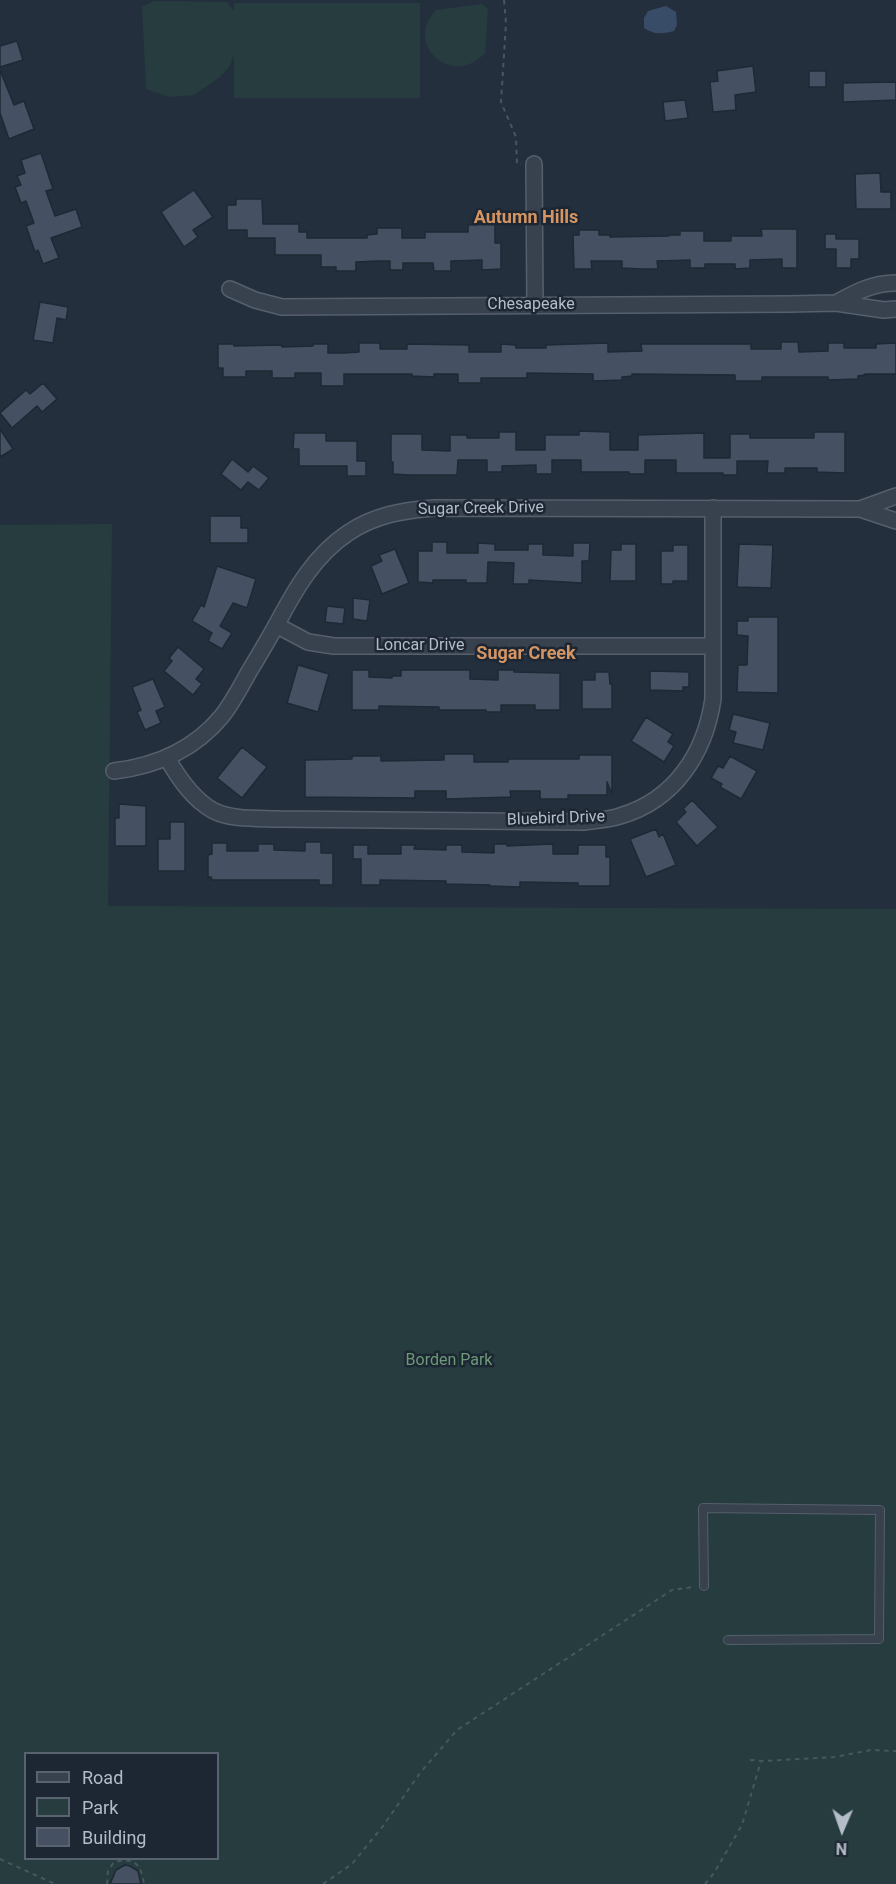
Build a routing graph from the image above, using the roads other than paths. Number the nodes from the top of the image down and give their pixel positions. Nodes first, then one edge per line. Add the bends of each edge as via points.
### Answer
1 (534, 164) road end
2 (896, 283) edge
3 (230, 289) dead end
4 (836, 303) junction
5 (534, 305) junction
6 (896, 309) edge
7 (896, 496) edge
8 (713, 508) junction
9 (860, 509) junction
10 (896, 520) edge
11 (276, 625) junction
12 (712, 646) junction
13 (167, 758) junction
14 (114, 771) dead end
15 (704, 1586) road end
16 (728, 1640) dead end

1 - 5 street
2 - 4 street, Chesapeake via 865,288
3 - 5 street, Chesapeake via 282,307
4 - 5 street, Chesapeake
4 - 6 street, Chesapeake
7 - 9 street, Sugar Creek Drive
8 - 9 street, Sugar Creek Drive
8 - 11 street, Sugar Creek Drive via 435,508 398,512 362,524 330,547 300,582
8 - 12 street, Bluebird Drive
9 - 10 street, Sugar Creek Drive
11 - 12 street, Loncar Drive via 308,642 334,646
11 - 13 street, Sugar Creek Drive via 221,718
12 - 13 street, Bluebird Drive via 713,699 697,754 653,801 621,816 583,822 235,816 215,812 200,801
13 - 14 street, Sugar Creek Drive
15 - 16 lane via 703,1508 880,1510 879,1639

